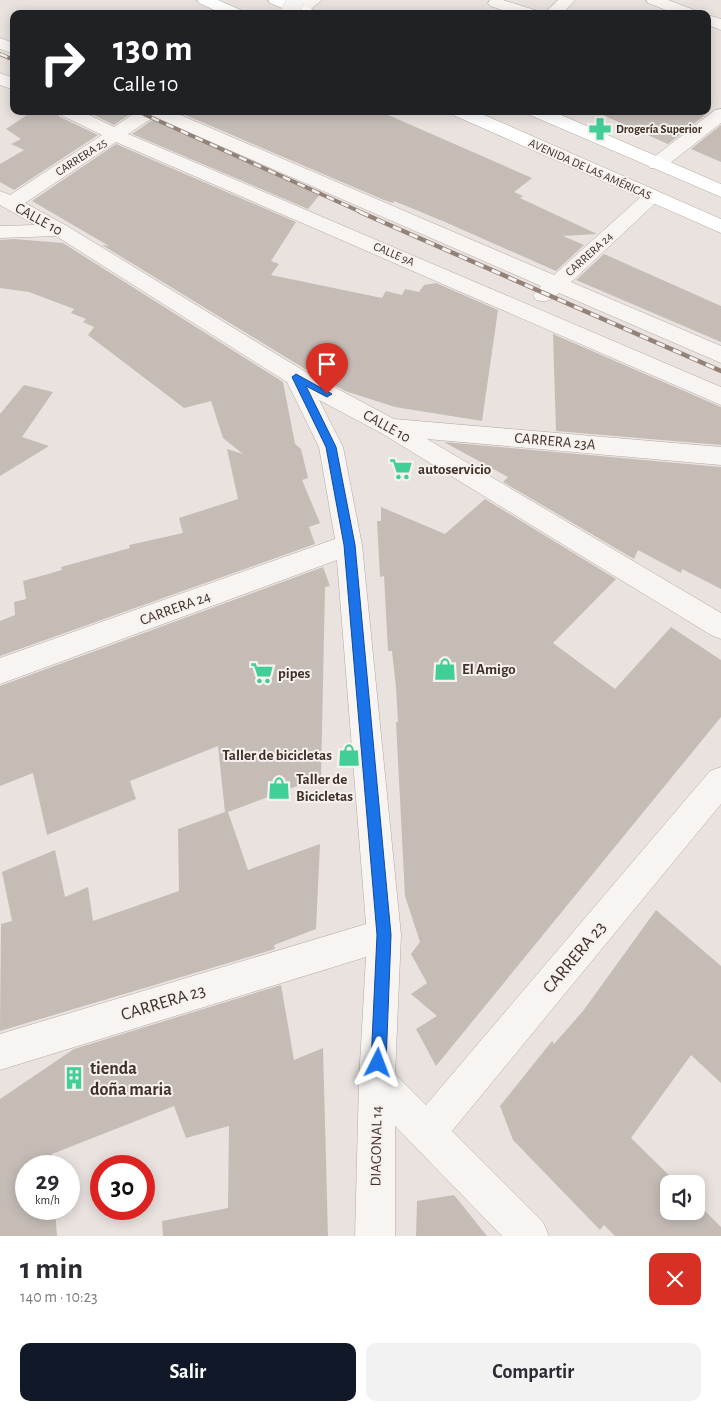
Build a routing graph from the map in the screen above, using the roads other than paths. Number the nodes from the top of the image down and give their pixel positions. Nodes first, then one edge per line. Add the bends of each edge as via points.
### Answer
1 (205, 0) edge
2 (314, 0) edge
3 (567, 0) edge
4 (654, 0) edge
5 (496, 3) dead end
6 (677, 4) edge
7 (292, 7) edge
8 (228, 10) edge
9 (519, 10) edge
10 (556, 10) edge
11 (721, 114) edge
12 (75, 115) edge
13 (145, 115) edge
14 (164, 115) edge
15 (468, 115) edge
16 (545, 115) edge
17 (115, 135) junction
18 (657, 164) junction
19 (721, 191) edge
20 (652, 197) junction
21 (6, 200) edge
22 (721, 227) edge
23 (60, 230) junction
24 (0, 232) edge
25 (556, 284) junction
26 (526, 311) junction
27 (721, 355) edge
28 (296, 377) junction
29 (721, 397) edge
30 (389, 427) junction
31 (721, 456) edge
32 (349, 545) junction
33 (721, 627) edge
34 (0, 672) edge
35 (721, 781) edge
36 (384, 935) junction
37 (0, 1052) edge
38 (377, 1081) junction
39 (426, 1132) junction
40 (375, 1236) edge
41 (529, 1236) edge

1 - 8 main road
2 - 7 street
3 - 10 street
4 - 6 street
5 - 9 street
11 - 18 street
12 - 17 street, CALLE 9A
13 - 17 street, CARRERA 25
14 - 25 street
15 - 20 main road, AVENIDA DE LAS AMÉRICAS
16 - 18 main road
17 - 21 street, CARRERA 25
17 - 26 street, CALLE 9A
18 - 19 main road
20 - 22 main road, AVENIDA DE LAS AMÉRICAS
20 - 25 street, CARRERA 24
21 - 23 street, CALLE 10
23 - 24 street
23 - 28 street, CALLE 10
25 - 26 street, CARRERA 24
25 - 27 street
26 - 29 street, CALLE 9A
28 - 30 street, CALLE 10
28 - 32 street, DIAGONAL 14 via 331,447
30 - 31 street, CARRERA 23A
30 - 33 street, CALLE 10
32 - 34 street, CARRERA 24
32 - 36 street, DIAGONAL 14
35 - 39 street, CARRERA 23
36 - 37 street, CARRERA 23
36 - 38 street, DIAGONAL 14
38 - 39 street
38 - 40 street, DIAGONAL 14
39 - 41 street

